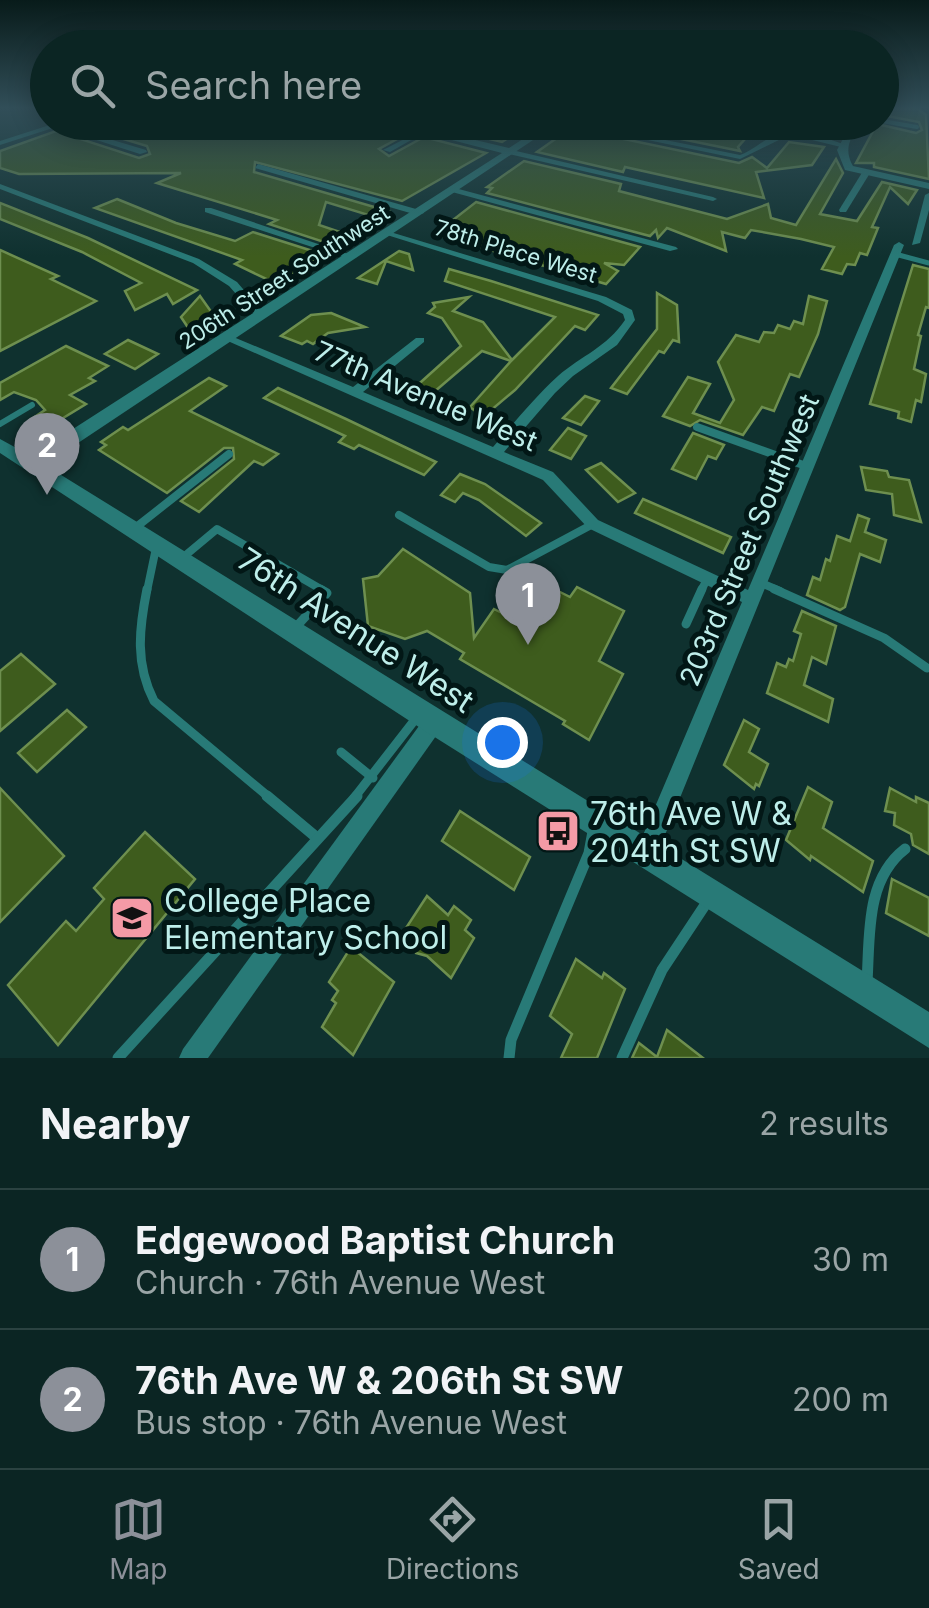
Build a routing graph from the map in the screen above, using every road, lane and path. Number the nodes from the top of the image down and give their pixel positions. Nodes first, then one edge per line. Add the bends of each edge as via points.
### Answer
1 (502, 158) edge
2 (539, 158) edge
3 (843, 158) edge
4 (258, 166) dead end
5 (866, 173) junction
6 (0, 186) edge
7 (929, 186) edge
8 (455, 190) junction
9 (929, 196) edge
10 (713, 199) dead end
11 (208, 210) dead end
12 (843, 210) dead end
13 (420, 213) junction
14 (390, 233) junction
15 (903, 247) junction
16 (672, 249) dead end
17 (352, 257) junction
18 (929, 263) edge
19 (260, 316) junction
20 (227, 338) junction
21 (420, 340) dead end
22 (355, 392) junction
23 (32, 406) dead end
24 (0, 424) edge
25 (697, 427) dead end
26 (0, 445) edge
27 (229, 454) dead end
28 (495, 454) junction
29 (32, 464) junction
30 (806, 466) junction
31 (400, 515) dead end
32 (592, 524) junction
33 (134, 528) junction
34 (157, 543) junction
35 (181, 559) junction
36 (706, 579) junction
37 (759, 582) junction
38 (751, 599) junction
39 (686, 624) dead end
40 (293, 630) junction
41 (927, 668) edge
42 (427, 718) junction
43 (341, 752) dead end
44 (373, 778) junction
45 (594, 822) junction
46 (316, 838) junction
47 (905, 849) dead end
48 (646, 854) junction
49 (712, 895) junction
50 (866, 992) junction
51 (929, 1031) edge
52 (118, 1058) edge
53 (192, 1058) edge
54 (509, 1058) edge
55 (622, 1058) edge

1 - 8 street, 206th Street Southwest
2 - 10 street
3 - 5 street
4 - 13 street, 78th Place West
5 - 7 street
5 - 12 street
6 - 19 street via 196,262 233,284
8 - 13 street, 206th Street Southwest
8 - 16 street
9 - 15 street, 203rd Street Southwest
11 - 17 street
13 - 14 street, 206th Street Southwest
14 - 17 street, 206th Street Southwest
14 - 28 street, 78th Place West via 628,312 623,332 559,382
15 - 18 lane
15 - 30 street, 203rd Street Southwest
17 - 19 street, 206th Street Southwest
19 - 20 street, 206th Street Southwest
20 - 22 street, 77th Avenue West
20 - 29 street, 206th Street Southwest
21 - 22 street
22 - 28 street, 77th Avenue West
23 - 24 lane
25 - 30 lane
26 - 29 street, 76th Avenue West
27 - 33 lane
28 - 32 street, 77th Avenue West via 548,476
29 - 33 street, 76th Avenue West
30 - 37 street, 203rd Street Southwest
31 - 32 lane via 489,568 507,570
32 - 36 street, 77th Avenue West
33 - 34 street, 76th Avenue West
34 - 35 street, 76th Avenue West
34 - 46 lane via 138,662 143,684 154,701
35 - 40 street, 76th Avenue West
35 - 40 lane via 217,528 327,594
36 - 38 street, 77th Avenue West
36 - 39 lane
37 - 38 street, 203rd Street Southwest
37 - 41 lane via 884,638
38 - 48 street, 203rd Street Southwest
40 - 42 street, 76th Avenue West
42 - 44 lane
42 - 45 street, 76th Avenue West
42 - 53 street
43 - 44 lane
44 - 46 lane
45 - 48 street, 76th Avenue West
45 - 54 lane via 589,853 510,1040
46 - 52 lane
47 - 50 lane via 881,872
48 - 49 street, 76th Avenue West
49 - 50 street, 76th Avenue West
49 - 55 lane via 662,970
50 - 51 street, 76th Avenue West

